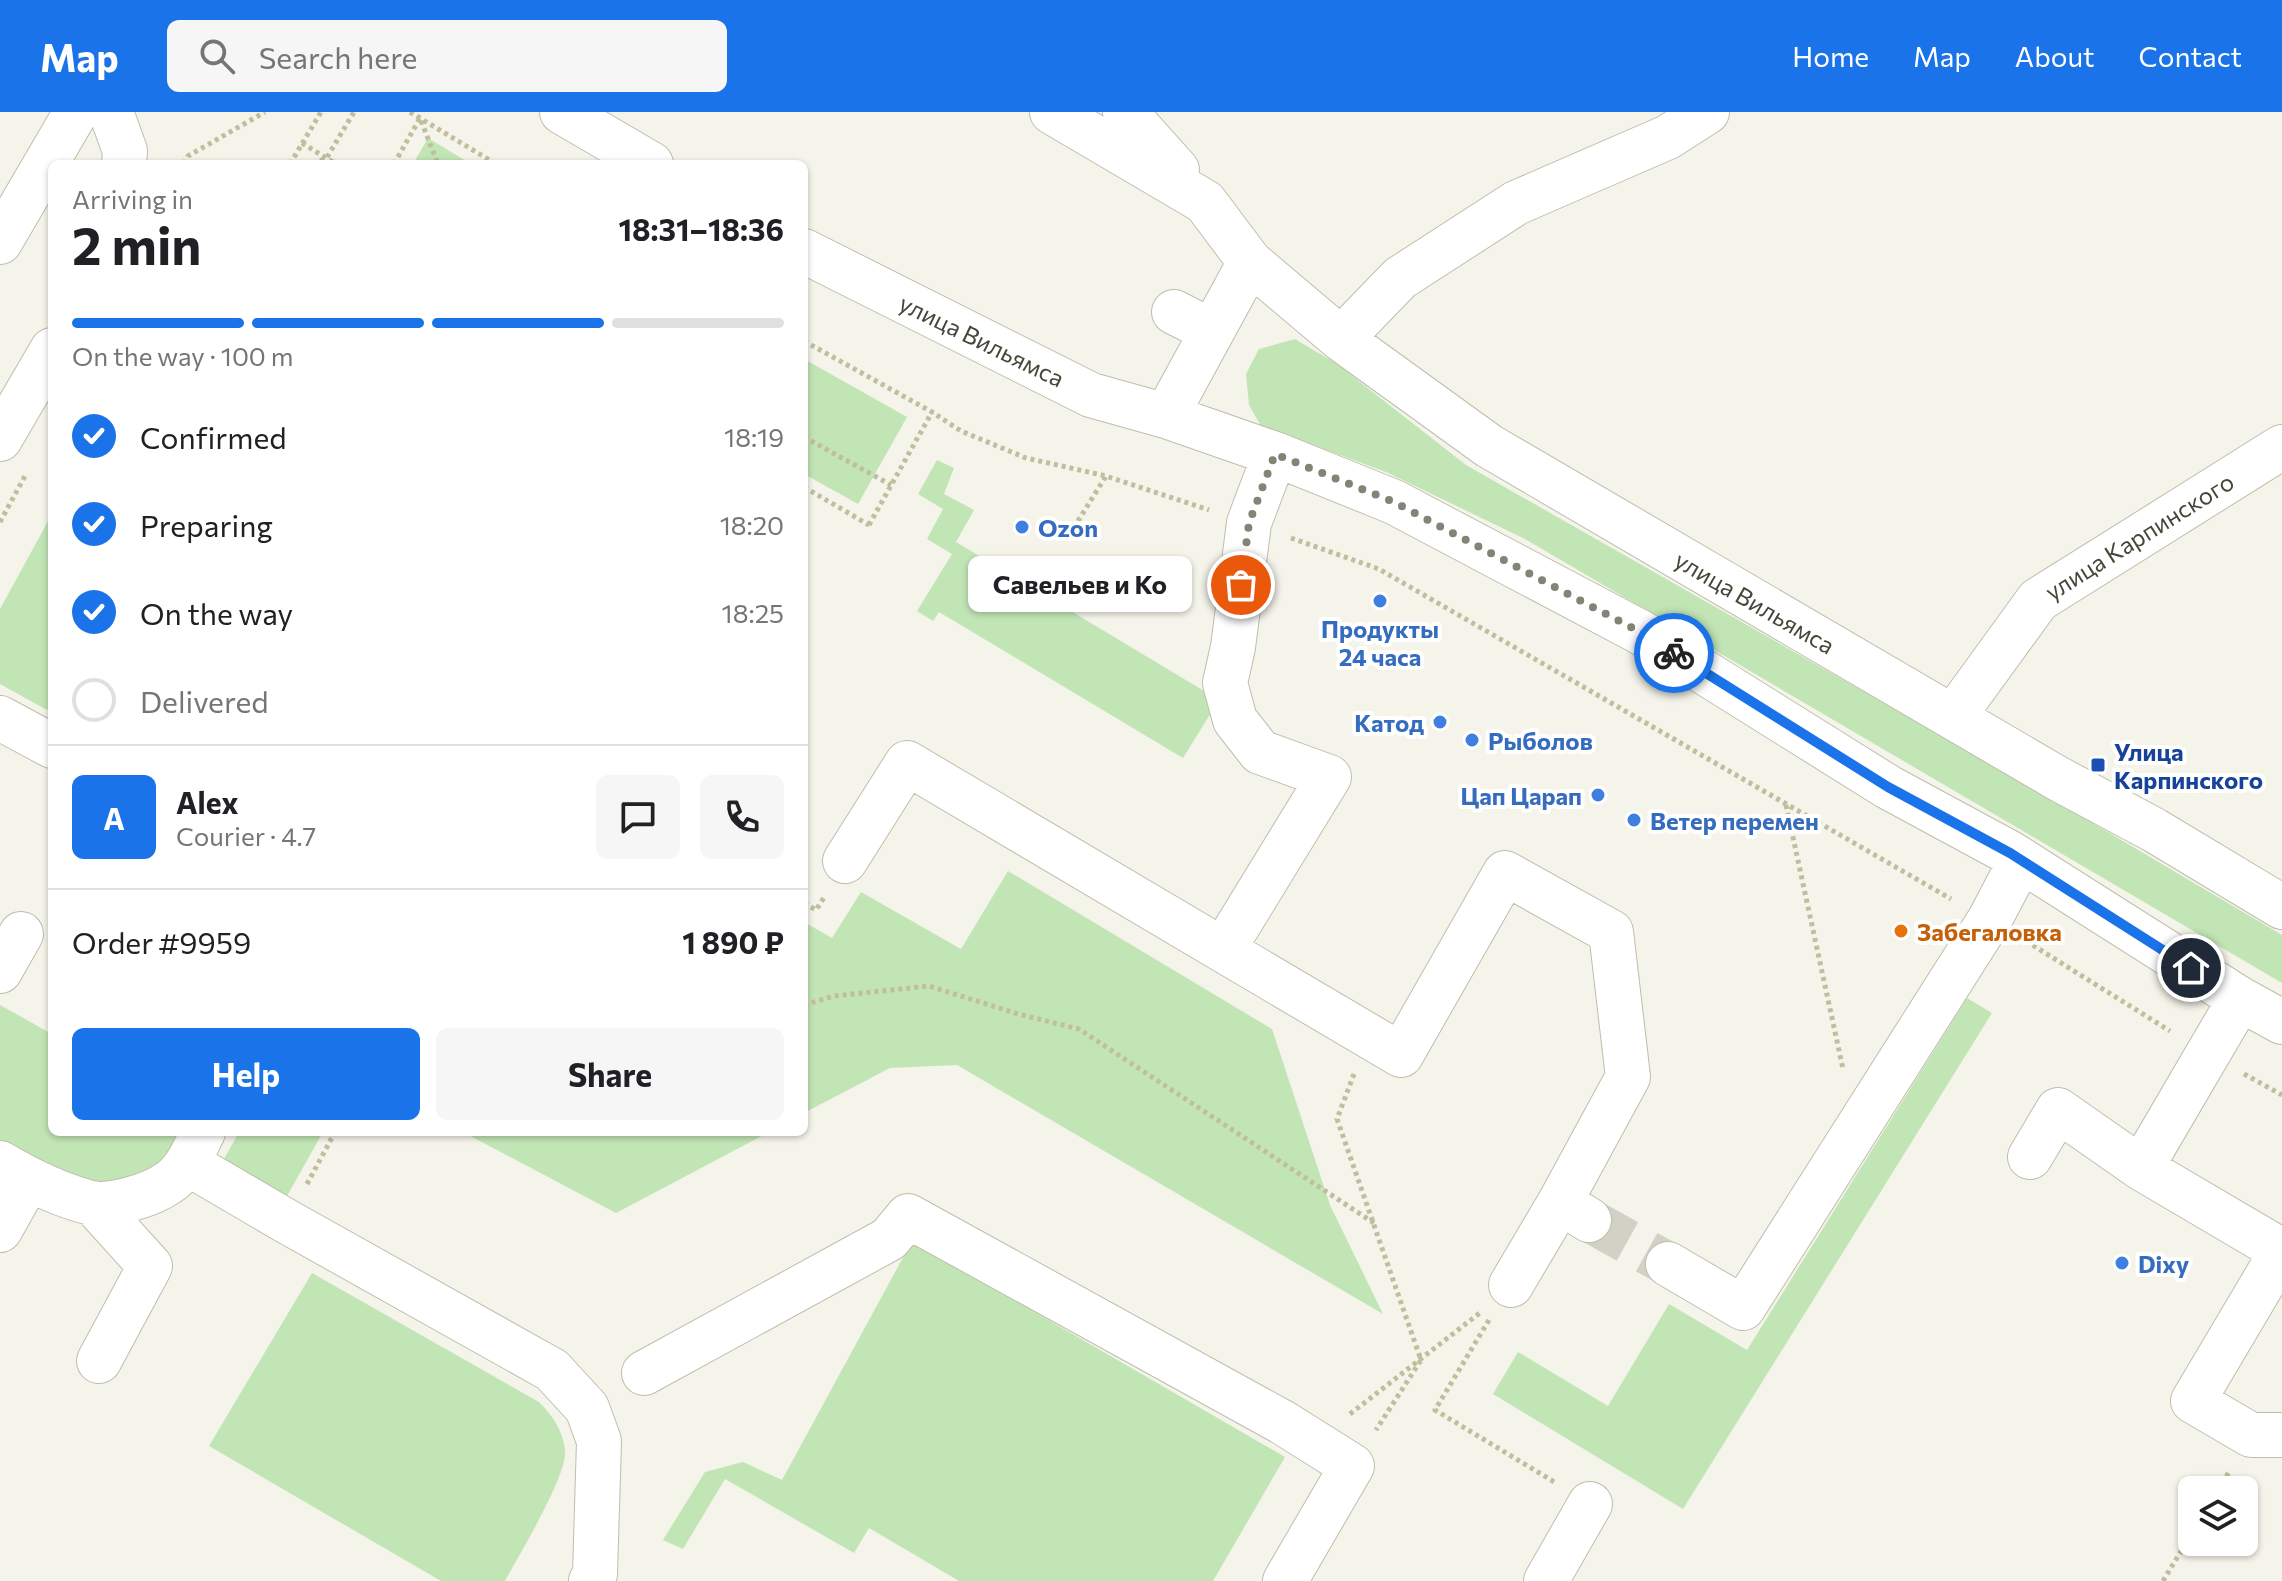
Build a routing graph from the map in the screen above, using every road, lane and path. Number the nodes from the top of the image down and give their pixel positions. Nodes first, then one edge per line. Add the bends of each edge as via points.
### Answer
1 (76, 112) edge
2 (111, 112) edge
3 (265, 112) edge
4 (321, 112) edge
5 (354, 112) edge
6 (410, 112) edge
7 (562, 112) edge
8 (1052, 112) edge
9 (1125, 112) edge
10 (1707, 112) edge
11 (420, 118) junction
12 (302, 143) junction
13 (124, 160) edge
14 (186, 160) edge
15 (292, 160) edge
16 (323, 160) edge
17 (325, 160) edge
18 (396, 160) edge
19 (436, 160) edge
20 (489, 160) edge
21 (644, 160) edge
22 (1205, 202) junction
23 (0, 242) edge
24 (808, 253) edge
25 (1250, 262) junction
26 (1341, 339) junction
27 (808, 343) edge
28 (48, 357) edge
29 (932, 412) junction
30 (1166, 416) junction
31 (0, 439) edge
32 (808, 439) edge
33 (2282, 447) edge
34 (1275, 454) junction
35 (1106, 476) junction
36 (891, 485) junction
37 (808, 489) edge
38 (1078, 521) dead end
39 (1249, 523) junction
40 (1953, 717) junction
41 (0, 718) edge
42 (48, 744) edge
43 (1785, 804) junction
44 (2021, 860) junction
45 (845, 861) dead end
46 (2282, 907) edge
47 (1990, 919) junction
48 (21, 934) dead end
49 (1223, 950) junction
50 (0, 971) edge
51 (2240, 999) junction
52 (808, 1004) edge
53 (2282, 1022) edge
54 (1368, 1036) junction
55 (2207, 1054) junction
56 (1846, 1082) dead end
57 (333, 1136) edge
58 (195, 1148) edge
59 (2030, 1157) dead end
60 (2141, 1168) junction
61 (14, 1171) edge
62 (93, 1203) junction
63 (286, 1221) junction
64 (1374, 1223) junction
65 (0, 1230) edge
66 (2282, 1251) edge
67 (1668, 1264) tunnel mouth
68 (1509, 1289) junction
69 (1421, 1360) junction
70 (99, 1361) dead end
71 (644, 1373) dead end
72 (1348, 1415) dead end
73 (2272, 1440) edge
74 (1352, 1466) junction
75 (1590, 1504) joint
76 (2178, 1556) edge
77 (598, 1579) edge
78 (1285, 1581) edge
79 (1546, 1581) edge
80 (2163, 1581) edge

1 - 23 street
2 - 13 street
3 - 14 path
4 - 12 path
5 - 17 path
6 - 11 path
7 - 21 street
8 - 22 street, улица Вильямса
9 - 22 street
10 - 26 street via 1668,137 1516,203 1400,278
11 - 18 path
11 - 19 path
11 - 20 path
12 - 15 path
12 - 16 path
22 - 25 street, улица Вильямса
24 - 30 street, улица Вильямса via 1091,395
25 - 26 street, улица Вильямса
25 - 30 street via 1192,321
26 - 40 street, улица Вильямса via 1489,446
27 - 29 path
28 - 31 street
29 - 35 path via 961,431 1026,458
29 - 36 path
30 - 34 street, улица Вильямса
32 - 36 path
33 - 40 street, улица Карпинского via 2038,600
34 - 39 street
34 - 44 street, улица Вильямса via 1394,502 1640,632 1888,787
35 - 38 path
35 - 39 path
36 - 37 path via 869,525
39 - 43 path via 1379,569
39 - 49 street via 1225,683 1235,720 1260,752 1329,777
40 - 46 street, улица Вильямса
41 - 42 street
43 - 47 path
43 - 56 path
44 - 47 street
44 - 51 street, улица Вильямса
45 - 49 street via 907,763
47 - 55 path
47 - 67 street via 1743,1308
48 - 50 street
49 - 54 street
51 - 53 street, улица Вильямса
51 - 55 street
52 - 64 path via 929,986 1079,1029
54 - 64 path via 1337,1119
54 - 68 street via 1401,1055 1505,873 1611,932 1628,1077 1574,1211
55 - 60 street
57 - 63 path
58 - 62 street via 170,1183 123,1201
58 - 63 street
59 - 60 street via 2058,1110
60 - 66 street
61 - 62 street
61 - 65 street
62 - 70 street via 150,1266
63 - 77 street via 552,1370 587,1408 599,1441
64 - 69 path
66 - 73 street via 2193,1401
68 - 69 path
68 - 75 path via 1435,1410
69 - 72 path
69 - 74 path
71 - 74 street via 889,1239 908,1216
74 - 78 street
75 - 79 street
76 - 80 path

